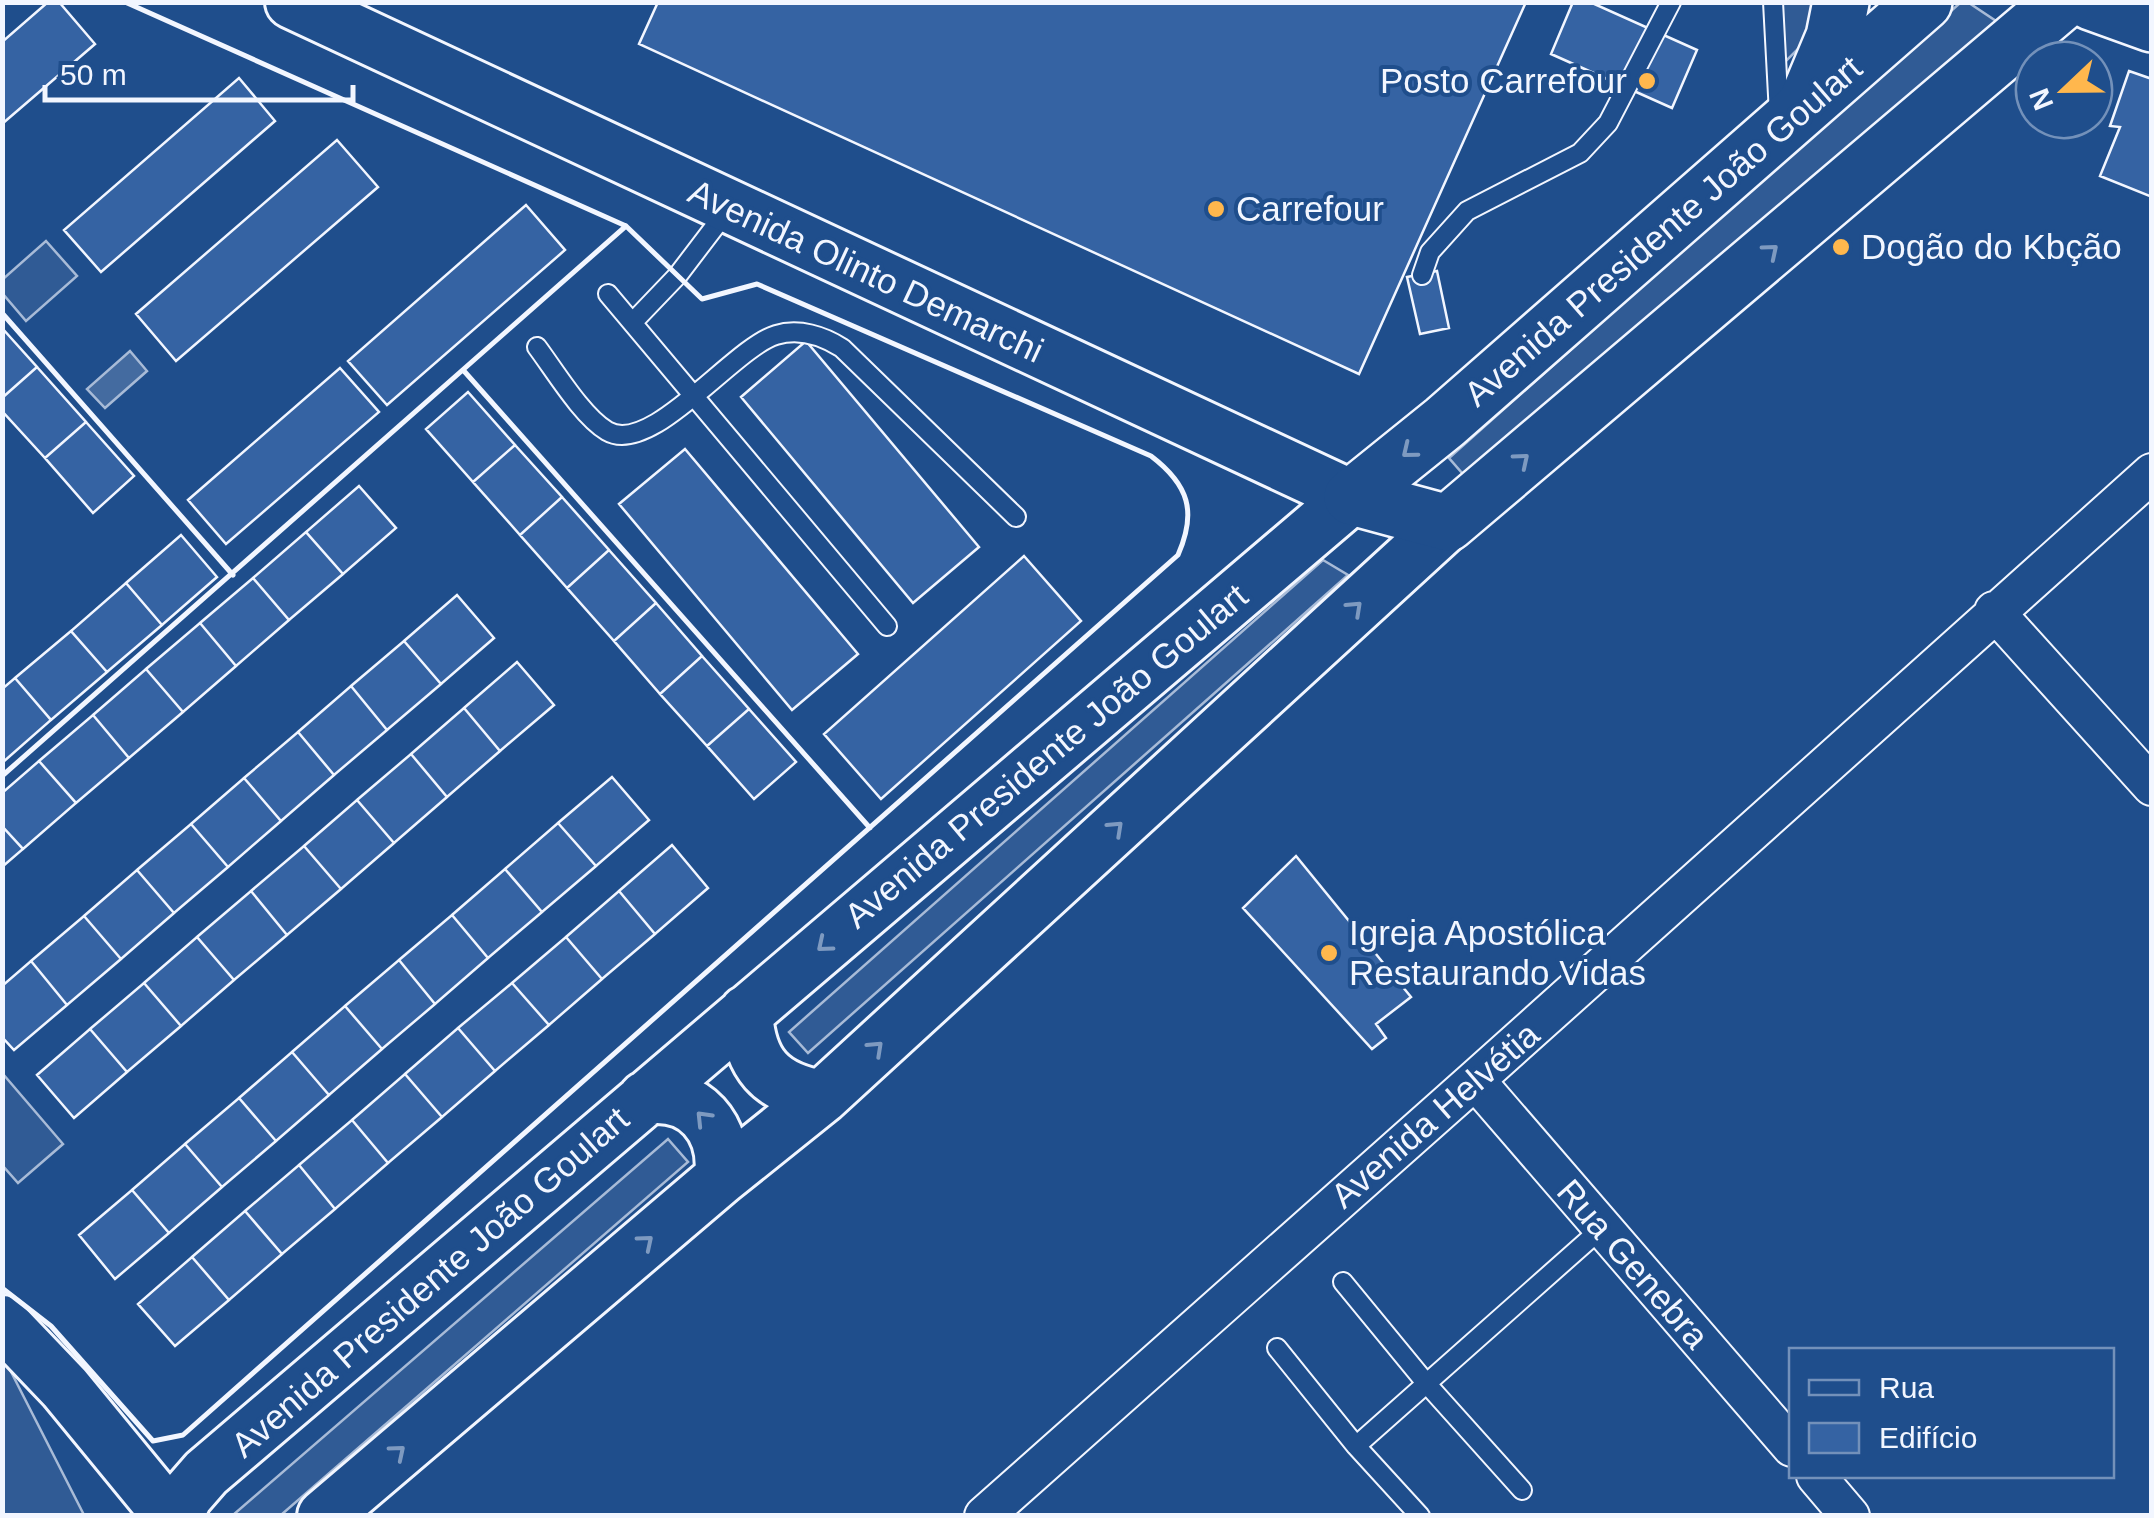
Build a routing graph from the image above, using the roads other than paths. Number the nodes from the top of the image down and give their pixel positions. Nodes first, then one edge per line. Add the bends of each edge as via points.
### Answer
1 (292, 2) edge
2 (1672, 2) edge
3 (1773, 2) edge
4 (1841, 2) edge
5 (1924, 2) edge
6 (2062, 2) edge
7 (2091, 2) edge
8 (2152, 24) edge
9 (1790, 121) junction
10 (730, 208) junction
11 (1422, 274) dead end
12 (608, 294) dead end
13 (633, 322) junction
14 (537, 348) dead end
15 (694, 395) junction
16 (2152, 473) edge
17 (1352, 497) junction
18 (1016, 517) dead end
19 (1448, 523) junction
20 (1994, 611) junction
21 (887, 626) dead end
22 (2152, 786) edge
23 (746, 1012) junction
24 (1475, 1080) junction
25 (644, 1098) junction
26 (822, 1098) junction
27 (721, 1178) junction
28 (1602, 1228) junction
29 (1343, 1282) dead end
30 (2, 1322) edge
31 (1277, 1348) dead end
32 (1426, 1384) junction
33 (1789, 1444) edge
34 (1356, 1446) junction
35 (1818, 1478) edge
36 (1522, 1490) dead end
37 (173, 1516) edge
38 (324, 1516) edge
39 (984, 1516) edge
40 (1420, 1516) edge
41 (1850, 1516) edge

1 - 10 street, Avenida Olinto Demarchi
2 - 11 lane via 1608,123 1580,153 1466,211 1430,252
3 - 9 lane
4 - 9 main road via 1825,63
5 - 9 main road, Avenida Presidente João Goulart
19 -> 6 main road
7 - 8 main road
9 -> 17 main road, Avenida Presidente João Goulart
10 - 13 lane
10 - 17 street, Avenida Olinto Demarchi
12 - 13 lane
13 - 15 lane
14 - 15 lane via 608,432 643,431
15 - 18 lane via 758,343 778,334 824,336
15 - 21 lane
16 - 20 street, Avenida Helvétia
17 - 19 main road, Avenida Olinto Demarchi
17 -> 23 street, Avenida Presidente João Goulart
26 -> 19 street
20 - 22 street
20 - 24 street, Avenida Helvétia
23 - 25 street, Avenida Presidente João Goulart
23 - 26 street via 760,1066 786,1086
24 - 28 street, Rua Genebra
24 - 39 street, Avenida Helvétia
27 -> 25 street via 722,1153 710,1122 683,1100
25 - 37 street, Avenida Presidente João Goulart via 206,1473
26 - 27 street
38 -> 27 street
28 - 32 lane
28 - 33 street, Rua Genebra
29 - 32 lane
30 - 37 street
31 - 34 lane
32 - 34 lane
32 - 36 lane
34 - 40 lane
35 - 41 street

